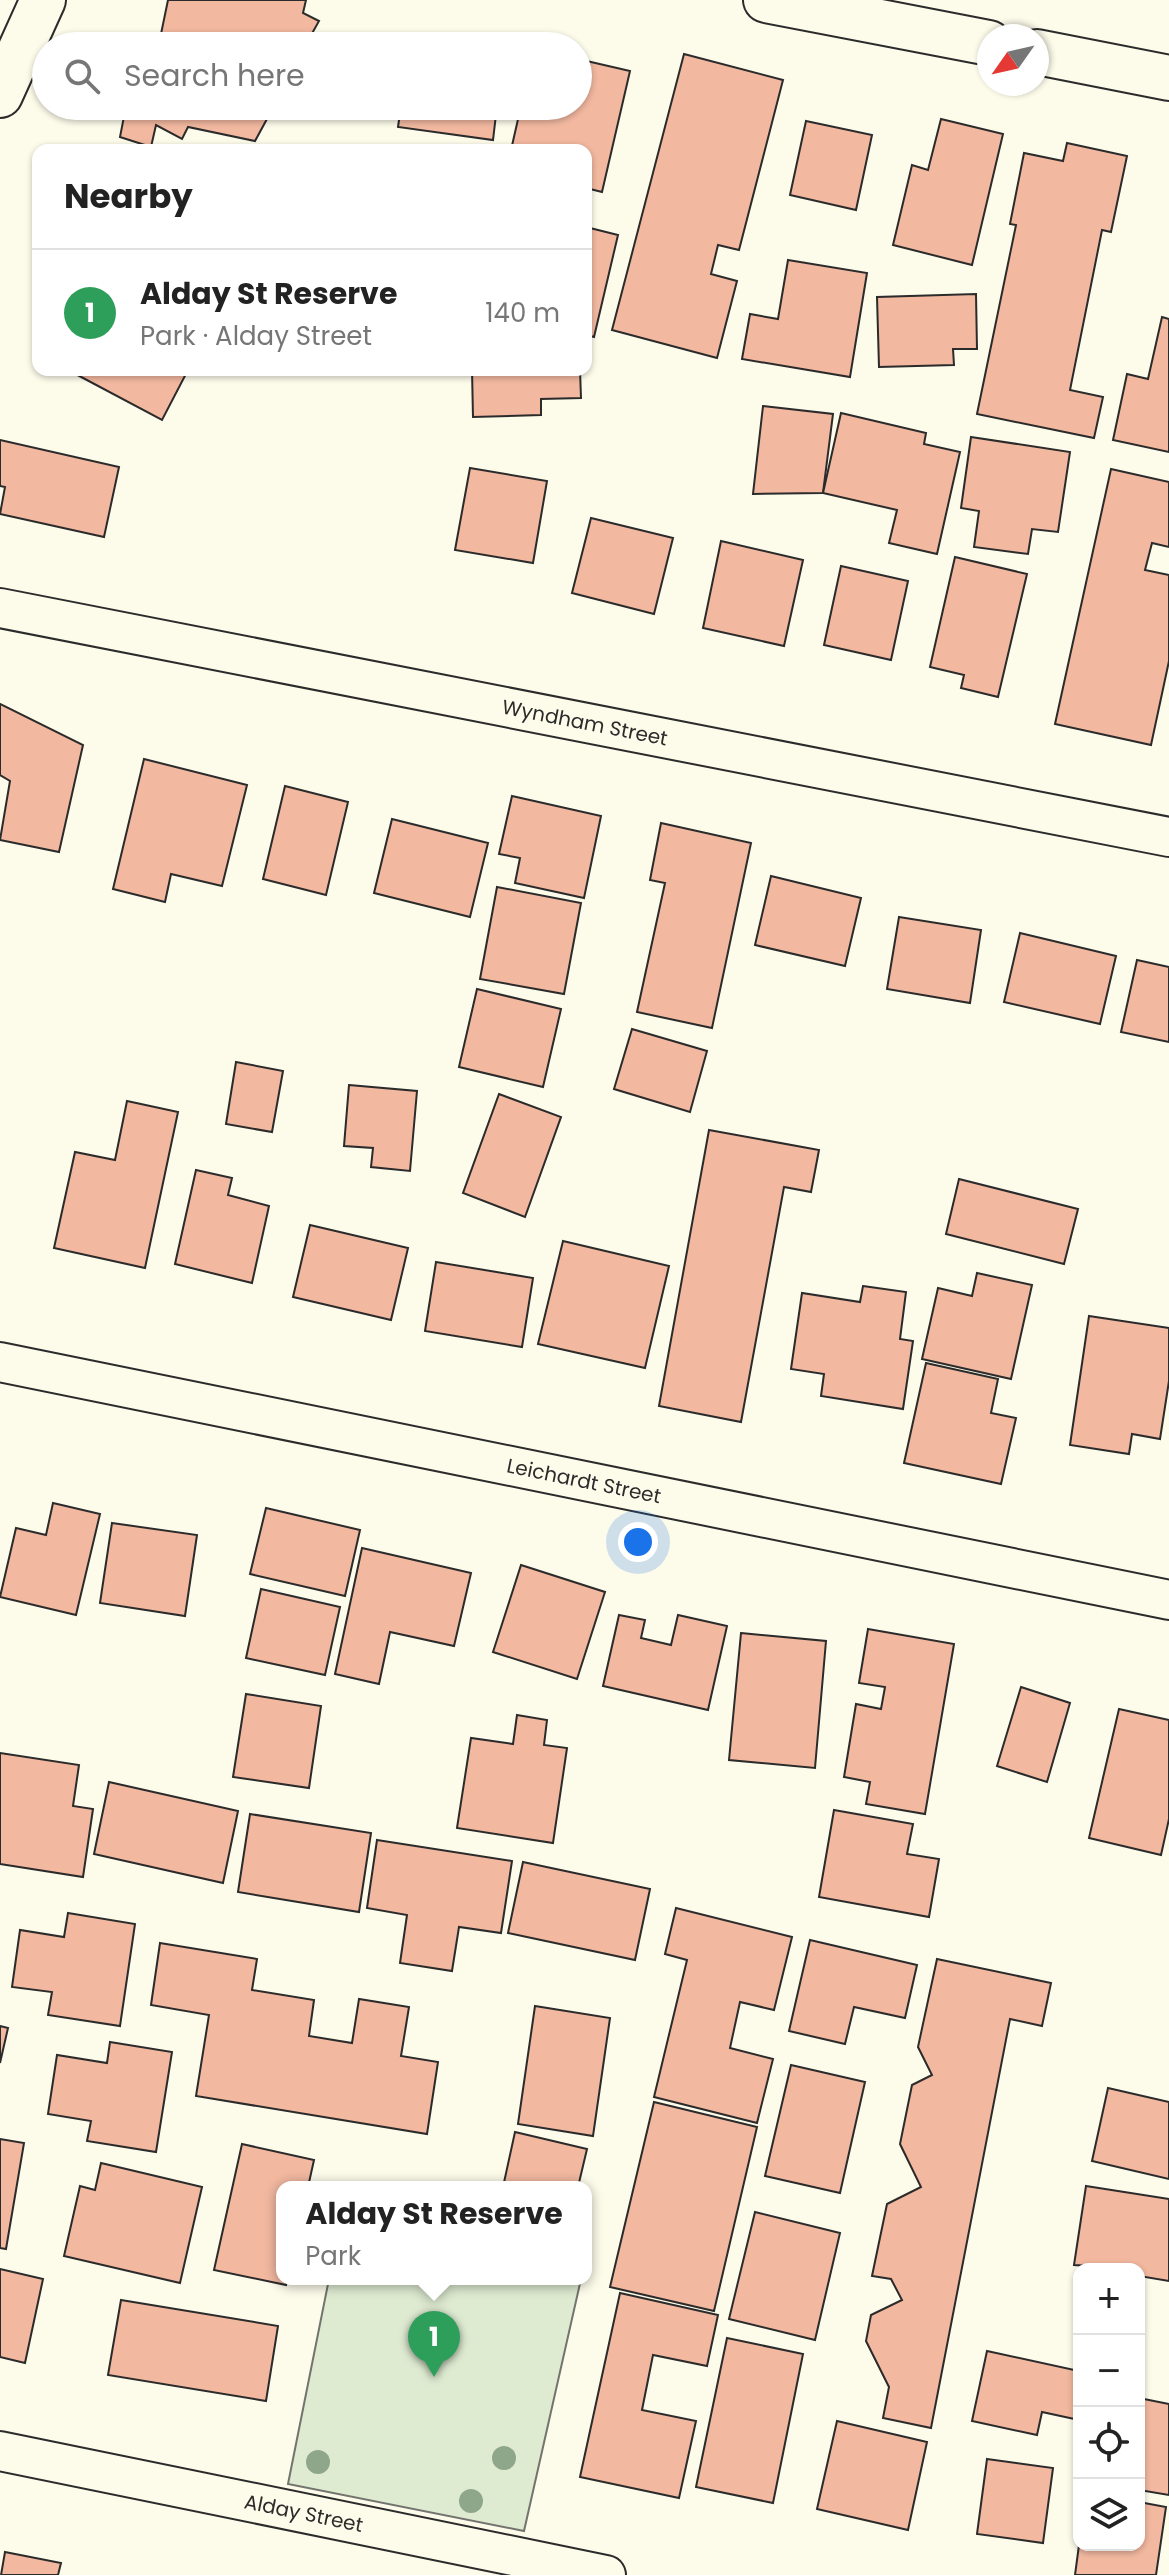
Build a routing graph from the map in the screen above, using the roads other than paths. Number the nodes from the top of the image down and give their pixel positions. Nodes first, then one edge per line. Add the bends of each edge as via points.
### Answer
1 (43, 0) edge
2 (766, 0) edge
3 (977, 41) edge
4 (1049, 54) edge
5 (1169, 78) edge
6 (0, 95) edge
7 (0, 608) edge
8 (1169, 837) edge
9 (0, 1362) edge
10 (1169, 1600) edge
11 (0, 2451) edge
12 (606, 2575) edge

1 - 6 main road
2 - 3 main road
4 - 5 main road
7 - 8 street, Wyndham Street
9 - 10 street, Leichardt Street
11 - 12 street, Alday Street

